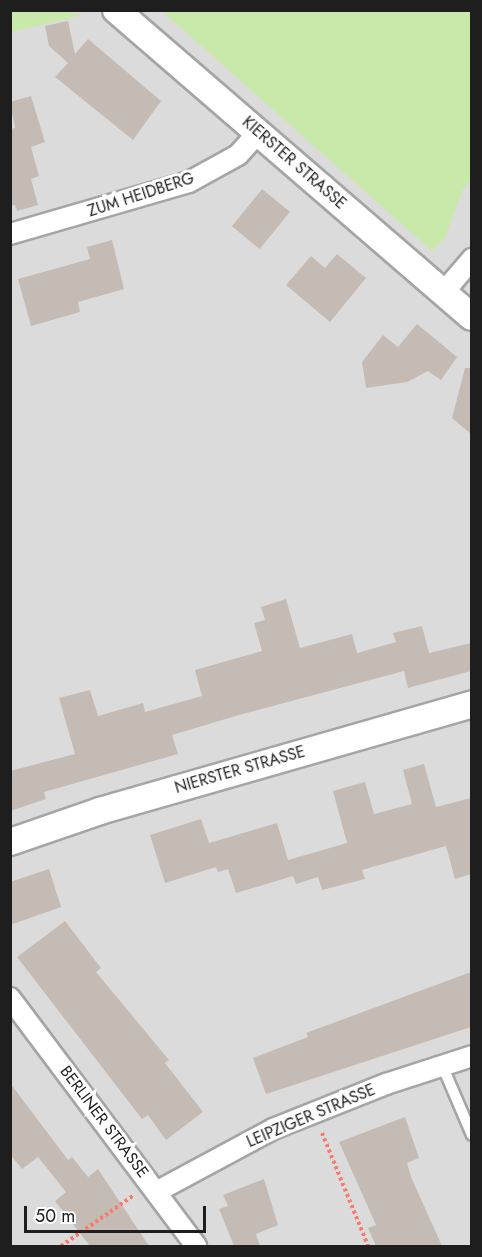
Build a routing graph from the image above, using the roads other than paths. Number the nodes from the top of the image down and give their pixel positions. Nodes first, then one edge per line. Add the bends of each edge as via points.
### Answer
1 (116, 10) edge
2 (259, 132) junction
3 (10, 234) edge
4 (471, 259) edge
5 (443, 293) junction
6 (471, 317) edge
7 (471, 704) edge
8 (10, 842) edge
9 (10, 998) edge
10 (471, 1056) edge
11 (442, 1065) junction
12 (471, 1135) edge
13 (153, 1188) junction
14 (196, 1246) edge

1 - 2 street, KIERSTER STRASSE
2 - 3 street, ZUM HEIDBERG via 238,155 189,182
2 - 5 street, KIERSTER STRASSE
4 - 5 street
5 - 6 street, KIERSTER STRASSE
7 - 8 street, NIERSTER STRASSE via 100,811
9 - 13 street, BERLINER STRASSE
10 - 11 street, LEIPZIGER STRASSE
11 - 12 lane
11 - 13 street, LEIPZIGER STRASSE via 273,1129
13 - 14 street, BERLINER STRASSE

